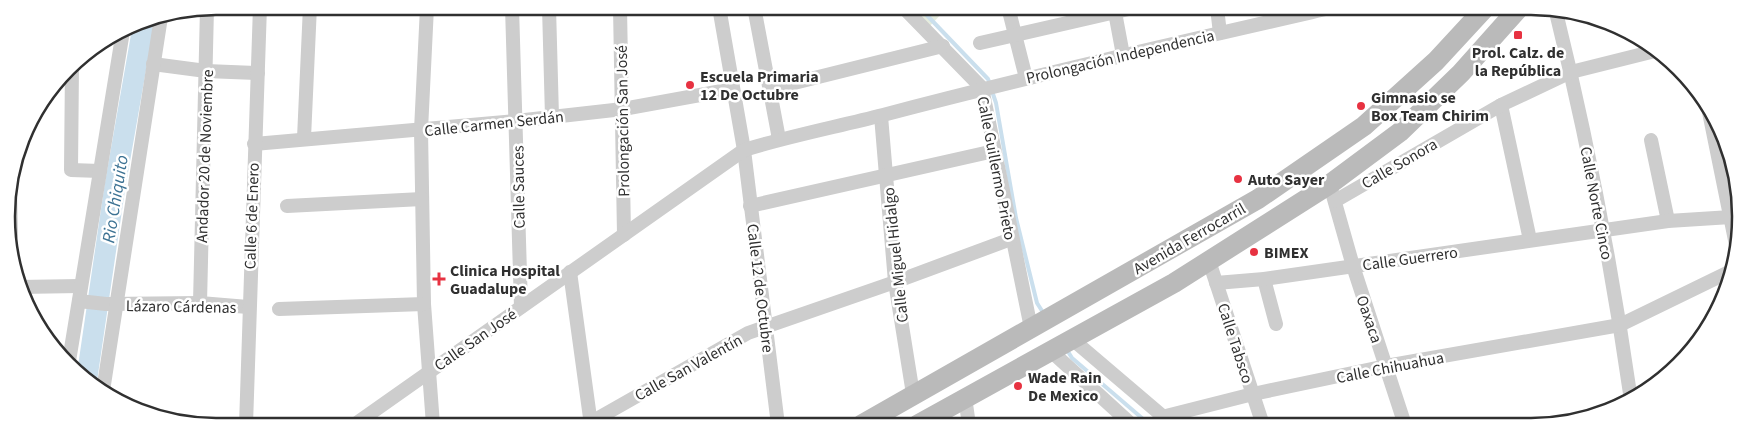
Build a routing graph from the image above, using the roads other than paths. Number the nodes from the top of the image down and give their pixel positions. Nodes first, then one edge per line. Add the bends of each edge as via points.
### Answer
1 (206, 15) edge
2 (260, 15) edge
3 (310, 15) edge
4 (427, 15) edge
5 (512, 15) edge
6 (549, 15) edge
7 (620, 15) edge
8 (720, 15) edge
9 (756, 15) edge
10 (912, 15) edge
11 (1010, 15) edge
12 (1093, 15) edge
13 (1115, 15) edge
14 (1218, 15) edge
15 (1299, 15) edge
16 (1479, 15) edge
17 (1513, 15) edge
18 (1557, 17) edge
19 (160, 23) edge
20 (1220, 33) junction
21 (1015, 34) junction
22 (122, 39) edge
23 (980, 43) dead end
24 (943, 46) junction
25 (1648, 54) edge
26 (1123, 56) junction
27 (153, 64) junction
28 (206, 71) junction
29 (1571, 72) junction
30 (258, 73) junction
31 (72, 76) edge
32 (1026, 78) junction
33 (989, 86) junction
34 (733, 89) junction
35 (770, 89) junction
36 (1501, 105) junction
37 (623, 109) junction
38 (880, 116) junction
39 (552, 117) junction
40 (516, 121) junction
41 (421, 130) junction
42 (1714, 133) edge
43 (304, 138) junction
44 (779, 139) junction
45 (1651, 140) dead end
46 (254, 144) junction
47 (744, 150) junction
48 (994, 150) junction
49 (100, 171) junction
50 (887, 174) junction
51 (1332, 192) junction
52 (422, 199) junction
53 (288, 206) dead end
54 (750, 206) junction
55 (1732, 208) edge
56 (1732, 216) edge
57 (1668, 221) junction
58 (1603, 230) junction
59 (624, 234) junction
60 (1011, 238) junction
61 (1530, 240) junction
62 (1209, 261) junction
63 (1352, 266) junction
64 (570, 272) junction
65 (1723, 276) edge
66 (1264, 279) junction
67 (895, 282) junction
68 (1216, 283) junction
69 (80, 286) junction
70 (28, 287) edge
71 (84, 302) junction
72 (200, 303) junction
73 (110, 304) junction
74 (424, 304) junction
75 (521, 307) junction
76 (248, 308) junction
77 (279, 309) dead end
78 (1040, 323) junction
79 (1276, 324) dead end
80 (1620, 325) junction
81 (766, 326) junction
82 (1062, 345) junction
83 (70, 355) edge
84 (1386, 366) junction
85 (428, 372) junction
86 (104, 383) edge
87 (1630, 392) edge
88 (912, 394) junction
89 (1253, 394) junction
90 (965, 397) junction
91 (246, 418) edge
92 (364, 418) edge
93 (432, 418) edge
94 (588, 418) edge
95 (599, 418) edge
96 (777, 418) edge
97 (873, 418) edge
98 (929, 418) edge
99 (968, 418) edge
100 (1126, 418) edge
101 (1164, 418) edge
102 (1177, 418) edge
103 (1261, 418) edge
104 (1403, 418) edge

1 - 28 street, Andador 20 de Noviembre
2 - 30 street, Calle 6 de Enero
3 - 43 street
4 - 41 street
5 - 40 street, Calle Sauces
6 - 39 street
7 - 37 street, Prolongación San José
8 - 34 street, Calle 12 de Octubre
9 - 35 street
10 - 24 street, Calle Guillermo Prieto
11 - 21 street
12 - 21 street
13 - 26 street
14 - 20 street
15 - 20 street, Prolongación Independencia
16 - 78 main road, Avenida Ferrocarril via 1436,61 1364,126 1258,199
17 - 51 main road, Avenida Ferrocarril via 1400,132
18 - 29 street, Calle Norte Cinco
19 - 27 street
20 - 26 street, Prolongación Independencia
21 - 23 street
21 - 32 street
22 - 49 street
24 - 33 street, Calle Guillermo Prieto
24 - 35 street
25 - 29 street, Calle Sonora
26 - 32 street, Prolongación Independencia
27 - 28 street
27 - 73 street
28 - 30 street
28 - 72 street, Andador 20 de Noviembre
29 - 36 street, Calle Sonora
29 - 58 street, Calle Norte Cinco
30 - 46 street, Calle 6 de Enero
31 - 49 street via 71,170
32 - 33 street, Prolongación Independencia
33 - 38 street, Prolongación Independencia
33 - 48 street, Calle Guillermo Prieto
34 - 37 street, Calle Carmen Serdán
34 - 47 street, Calle 12 de Octubre
35 - 44 street
36 - 51 street, Calle Sonora
36 - 61 street
37 - 39 street, Calle Carmen Serdán
37 - 59 street, Prolongación San José
38 - 44 street, Prolongación Independencia
38 - 50 street, Calle Miguel Hidalgo
39 - 40 street, Calle Carmen Serdán
40 - 41 street, Calle Carmen Serdán
40 - 75 street, Calle Sauces
41 - 43 street, Calle Carmen Serdán
41 - 52 street
42 - 55 street
43 - 46 street, Calle Carmen Serdán
44 - 47 street, Prolongación Independencia
45 - 57 street
46 - 76 street, Calle 6 de Enero
47 - 54 street, Calle 12 de Octubre
47 - 59 street, Calle San José
48 - 50 street
48 - 60 street, Calle Guillermo Prieto
49 - 69 street
50 - 54 street
50 - 67 street, Calle Miguel Hidalgo
51 - 62 main road, Avenida Ferrocarril
51 - 63 street, Oaxaca
52 - 53 street
52 - 74 street
54 - 81 street, Calle 12 de Octubre
56 - 57 street, Calle Guerrero
57 - 58 street, Calle Guerrero
58 - 61 street, Calle Guerrero
58 - 80 street, Calle Norte Cinco
59 - 64 street, Calle San José
60 - 67 street, Calle San Valentín
60 - 78 street, Calle Guillermo Prieto
61 - 63 street, Calle Guerrero
62 - 68 street, Calle Tabsco
62 - 82 main road, Avenida Ferrocarril
63 - 66 street, Calle Guerrero
63 - 84 street, Oaxaca
64 - 75 street, Calle San José
64 - 94 street
65 - 80 street, Calle Chihuahua
66 - 68 street, Calle Guerrero
66 - 79 street
67 - 81 street, Calle San Valentín
67 - 88 street, Calle Miguel Hidalgo
68 - 89 street, Calle Tabsco
69 - 70 street
69 - 71 street
71 - 73 street, Lázaro Cárdenas
71 - 83 street
72 - 73 street, Lázaro Cárdenas
72 - 76 street, Lázaro Cárdenas
73 - 86 street
74 - 77 street
74 - 85 street
75 - 85 street, Calle San José
76 - 91 street, Calle 6 de Enero
78 - 88 main road, Avenida Ferrocarril
80 - 84 street, Calle Chihuahua
80 - 87 street, Calle Norte Cinco
81 - 95 street, Calle San Valentín via 748,333
81 - 96 street, Calle 12 de Octubre
82 - 90 main road, Avenida Ferrocarril
82 - 100 street
82 - 101 street
84 - 89 street, Calle Chihuahua
84 - 104 street, Oaxaca
85 - 92 street, Calle San José
85 - 93 street
88 - 97 main road, Avenida Ferrocarril
89 - 102 street, Calle Chihuahua
89 - 103 street, Calle Tabsco
90 - 98 main road, Avenida Ferrocarril
90 - 99 street

